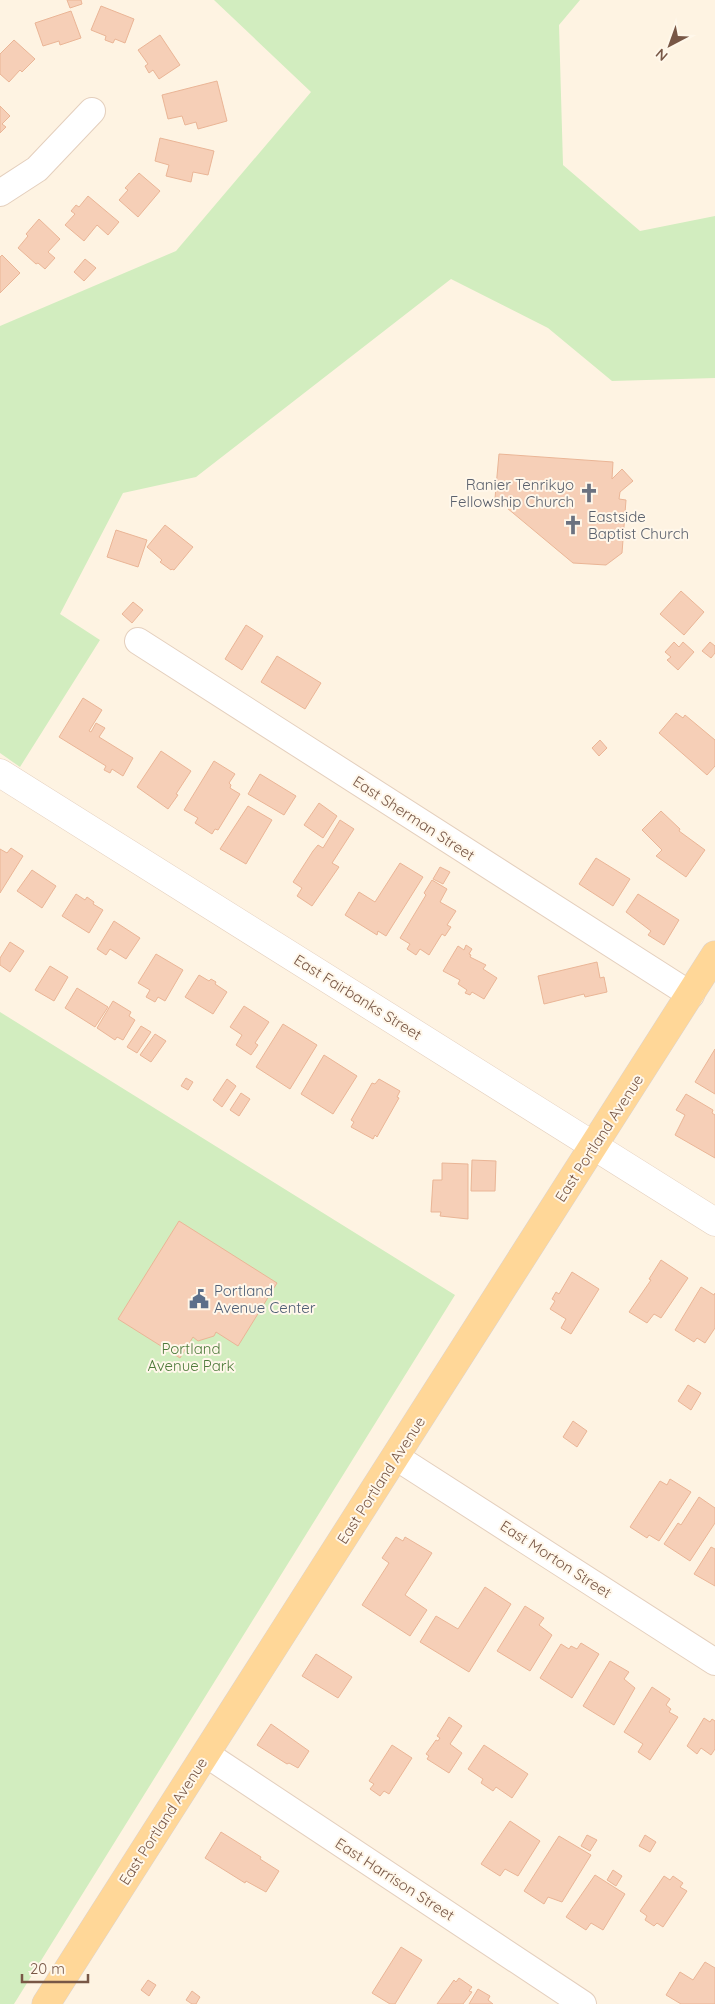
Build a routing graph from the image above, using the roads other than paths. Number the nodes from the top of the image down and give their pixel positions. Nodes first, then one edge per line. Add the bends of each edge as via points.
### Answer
1 (92, 111) dead end
2 (0, 193) edge
3 (138, 641) dead end
4 (0, 773) edge
5 (715, 955) edge
6 (690, 995) junction
7 (594, 1146) junction
8 (715, 1222) edge
9 (396, 1456) junction
10 (715, 1662) edge
11 (206, 1754) junction
12 (46, 2004) edge
13 (583, 2004) edge

1 - 2 street via 37,168
3 - 6 street, East Sherman Street
4 - 7 street, East Fairbanks Street
5 - 6 main road, East Portland Avenue
6 - 7 main road, East Portland Avenue
7 - 8 street, East Fairbanks Street
7 - 9 main road, East Portland Avenue
9 - 10 street, East Morton Street
9 - 11 main road, East Portland Avenue
11 - 12 main road, East Portland Avenue
11 - 13 street, East Harrison Street

